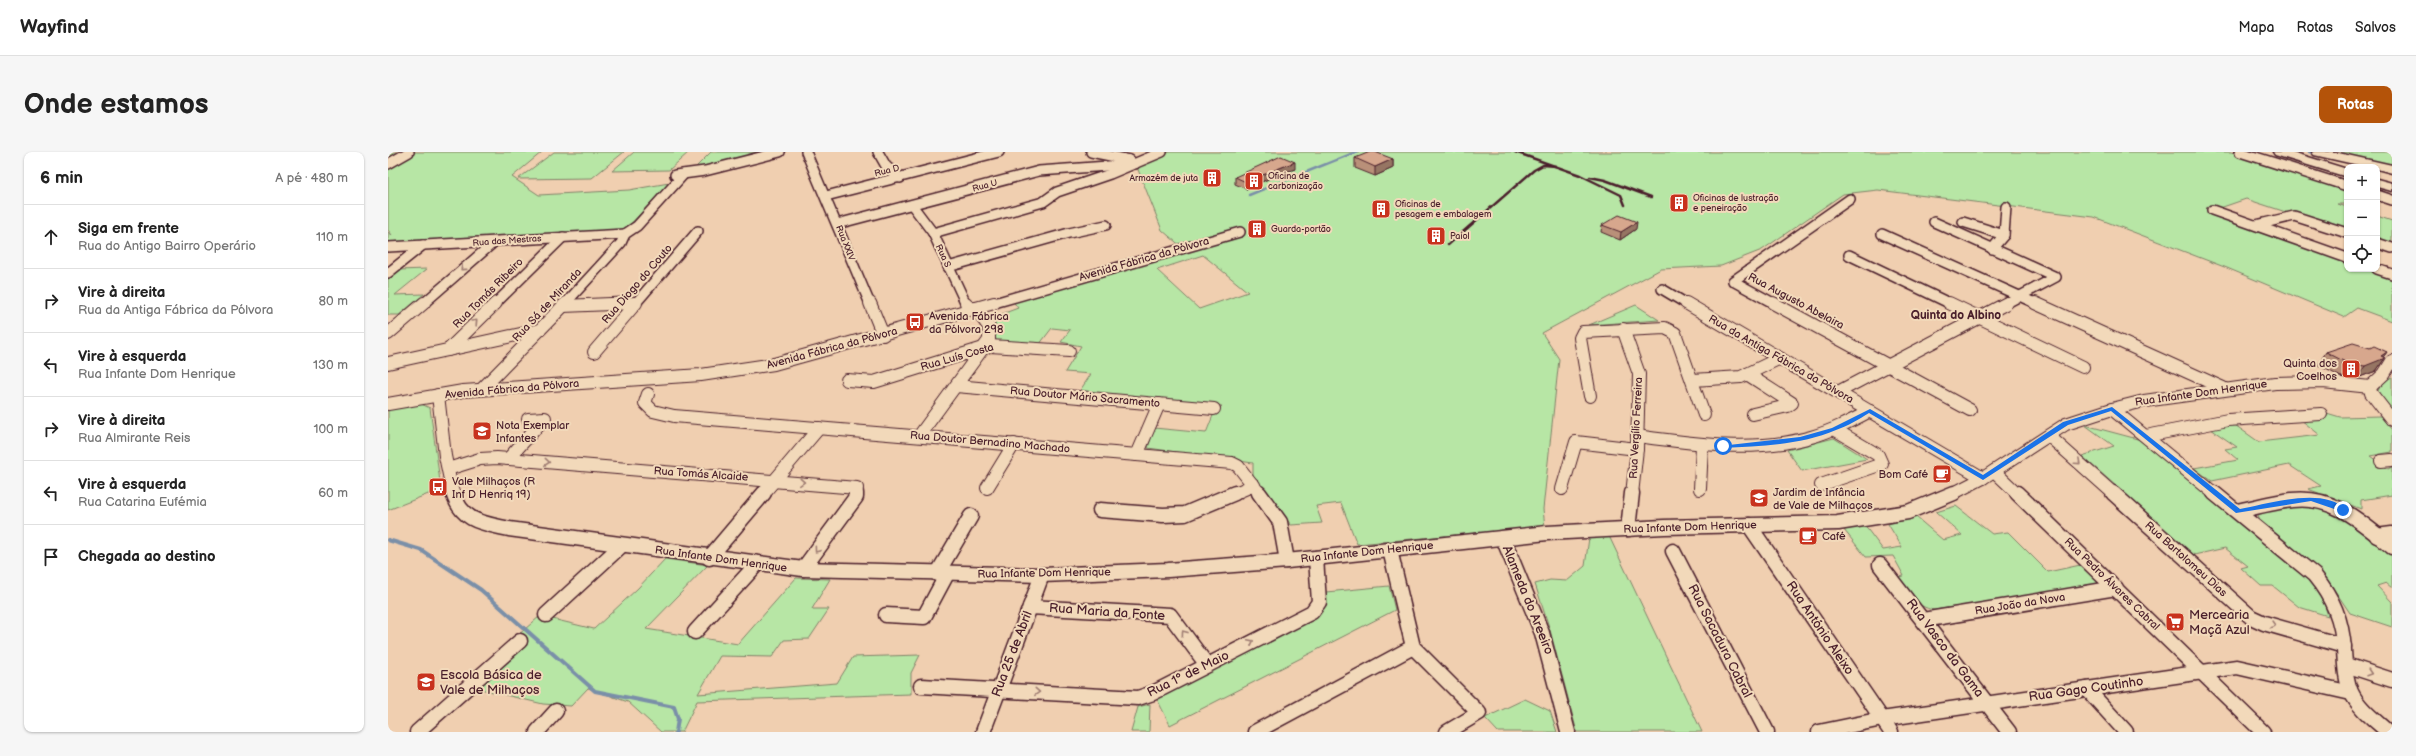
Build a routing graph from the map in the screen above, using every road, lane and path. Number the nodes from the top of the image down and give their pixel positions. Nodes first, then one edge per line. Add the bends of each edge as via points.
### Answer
1 (409, 152) edge
2 (780, 152) edge
3 (806, 152) edge
4 (878, 152) edge
5 (977, 152) edge
6 (999, 152) edge
7 (1091, 152) edge
8 (1162, 152) edge
9 (2240, 152) edge
10 (2279, 152) edge
11 (2298, 152) edge
12 (2318, 152) edge
13 (989, 156) junction
14 (388, 164) edge
15 (1135, 164) junction
16 (2344, 166) edge
17 (2392, 169) edge
18 (2344, 172) edge
19 (2380, 176) edge
20 (900, 178) junction
21 (2392, 180) edge
22 (2380, 183) edge
23 (2344, 185) edge
24 (2392, 187) edge
25 (826, 196) junction
26 (2380, 196) edge
27 (1850, 199) dead end
28 (2392, 200) edge
29 (912, 205) junction
30 (2006, 207) dead end
31 (2212, 210) dead end
32 (1934, 222) dead end
33 (837, 224) junction
34 (1106, 225) dead end
35 (2255, 225) junction
36 (698, 231) dead end
37 (1240, 232) dead end
38 (2344, 232) edge
39 (933, 233) junction
40 (625, 234) junction
41 (1882, 234) dead end
42 (1959, 234) junction
43 (2004, 235) junction
44 (563, 237) junction
45 (493, 243) junction
46 (2380, 244) edge
47 (423, 246) junction
48 (388, 247) edge
49 (2392, 248) edge
50 (1992, 249) junction
51 (1849, 255) dead end
52 (2344, 257) edge
53 (948, 267) junction
54 (2380, 270) edge
55 (388, 274) edge
56 (2392, 274) edge
57 (1662, 289) dead end
58 (2019, 296) junction
59 (635, 303) junction
60 (563, 306) junction
61 (972, 309) junction
62 (1978, 318) junction
63 (392, 328) edge
64 (1623, 329) junction
65 (539, 330) junction
66 (388, 334) edge
67 (883, 335) junction
68 (985, 347) junction
69 (448, 350) junction
70 (1070, 351) dead end
71 (594, 352) dead end
72 (1780, 358) junction
73 (2392, 361) edge
74 (388, 363) edge
75 (1888, 365) junction
76 (2083, 367) dead end
77 (1747, 374) junction
78 (847, 380) dead end
79 (1694, 380) junction
80 (956, 386) junction
81 (2370, 387) junction
82 (2223, 388) junction
83 (482, 389) junction
84 (1838, 392) junction
85 (648, 394) dead end
86 (438, 395) junction
87 (1590, 396) dead end
88 (388, 404) edge
89 (1159, 404) junction
90 (2112, 408) junction
91 (1214, 409) dead end
92 (1970, 410) dead end
93 (1870, 411) junction
94 (1753, 414) dead end
95 (2320, 414) dead end
96 (1704, 415) dead end
97 (528, 419) dead end
98 (2392, 420) edge
99 (819, 428) junction
100 (1834, 429) junction
101 (919, 436) junction
102 (1637, 436) junction
103 (2049, 436) junction
104 (2146, 436) junction
105 (1014, 444) junction
106 (1702, 445) junction
107 (1637, 449) junction
108 (1137, 455) junction
109 (508, 459) junction
110 (448, 469) junction
111 (1988, 475) junction
112 (775, 480) junction
113 (1821, 484) dead end
114 (1254, 485) junction
115 (987, 488) dead end
116 (1562, 489) dead end
117 (1700, 489) dead end
118 (1100, 510) dead end
119 (2238, 511) junction
120 (971, 516) dead end
121 (1749, 525) junction
122 (1628, 529) junction
123 (2392, 534) edge
124 (2378, 536) junction
125 (1503, 538) junction
126 (622, 544) junction
127 (2392, 547) edge
128 (1390, 550) junction
129 (1673, 551) dead end
130 (709, 558) junction
131 (1316, 558) junction
132 (1287, 561) junction
133 (757, 564) junction
134 (1880, 565) dead end
135 (803, 569) junction
136 (942, 574) junction
137 (1042, 575) junction
138 (2116, 588) junction
139 (1030, 607) junction
140 (886, 615) dead end
141 (546, 616) dead end
142 (1923, 620) junction
143 (695, 632) dead end
144 (520, 641) dead end
145 (2344, 646) junction
146 (1413, 647) junction
147 (1207, 665) junction
148 (2346, 665) junction
149 (2203, 673) junction
150 (2392, 680) edge
151 (921, 686) dead end
152 (2087, 689) junction
153 (998, 690) junction
154 (2351, 694) junction
155 (1987, 703) junction
156 (556, 712) dead end
157 (1882, 719) junction
158 (417, 732) edge
159 (537, 732) edge
160 (983, 732) edge
161 (1255, 732) edge
162 (1447, 732) edge
163 (1568, 732) edge
164 (1767, 732) edge
165 (1819, 732) edge
166 (1890, 732) edge
167 (2009, 732) edge
168 (2126, 732) edge
169 (2263, 732) edge
170 (2388, 732) edge

1 - 14 street
2 - 40 street, Rua Sá de Miranda via 680,175 637,226
3 - 25 street, Rua XXIV
4 - 20 street via 886,166
5 - 13 street
6 - 13 street, Rua D
7 - 15 street via 1127,159
8 - 15 street
9 - 23 street
10 - 18 highway
11 - 16 highway
12 - 17 highway
13 - 20 street, Rua D
15 - 29 street, Rua U via 1039,171
15 - 39 street via 1057,192 1043,202
19 - 21 highway
20 - 25 street, Rua D
22 - 24 highway
25 - 33 street, Rua XXIV
26 - 28 street
27 - 75 street, Rua Augusto Abelaira via 1733,281
29 - 33 street, Rua U
29 - 39 street, Rua S
30 - 43 street
31 - 35 street
32 - 42 street
33 - 67 street, Rua XXIV
34 - 53 street via 1069,232
35 - 38 street via 2294,216
35 - 52 street
36 - 59 street, Rua Diogo do Couto
37 - 61 street, Avenida Fábrica da Pólvora
39 - 53 street, Rua S
40 - 44 street, Rua das Mestras
40 - 60 street, Rua Sá de Miranda via 621,243
41 - 58 street
42 - 43 street via 1964,220
42 - 50 street
43 - 50 street
44 - 45 street, Rua das Mestras
69 -> 44 street, Rua Tomás Ribeiro
45 - 47 street, Rua das Mestras
45 -> 63 street
46 - 49 street
47 - 48 street, Rua das Mestras
47 - 55 street
50 - 58 street via 2056,277
51 - 62 street
53 - 61 street, Rua S
54 - 56 street
57 - 72 street, Rua da Antiga Fábrica da Pólvora
58 - 62 street
58 - 82 street
59 - 60 street
59 - 71 street, Rua Diogo do Couto
60 - 65 street, Rua Sá de Miranda
61 - 67 street, Avenida Fábrica da Pólvora
61 - 68 street, Rua S via 989,327 989,340
62 - 75 street
62 - 76 street
63 - 66 street
64 - 79 street via 1663,328 1673,331
64 - 87 street via 1590,330 1580,335
64 - 102 street, Rua Vergílio Ferreira via 1638,371
65 - 69 street
65 - 83 street, Rua Sá de Miranda
67 - 83 street, Avenida Fábrica da Pólvora via 803,357 715,374
68 - 70 street, Rua Luís Costa
68 - 78 street, Rua Luís Costa via 874,382
68 - 80 street
69 - 74 street
72 - 77 street
72 - 84 street, Rua da Antiga Fábrica da Pólvora
73 - 81 street via 2384,374
75 - 84 street
75 - 92 street
77 - 79 street via 1741,377
77 - 94 street via 1792,403
79 - 96 street
80 - 89 street, Rua Doutor Mário Sacramento
80 - 101 street
81 - 82 street, Rua Infante Dom Henrique via 2343,383 2298,382
81 - 98 street via 2371,393
82 - 90 street, Rua Infante Dom Henrique via 2144,400
83 - 86 street, Avenida Fábrica da Pólvora
84 - 93 street, Rua da Antiga Fábrica da Pólvora
85 - 99 street, Rua Doutor Bernadino Machado via 645,398 647,407 667,415
86 - 88 street, Avenida Fábrica da Pólvora
86 - 110 street, Rua Infante Dom Henrique
89 - 91 street, Rua Doutor Mário Sacramento
89 - 108 street
90 - 103 street, Rua Infante Dom Henrique via 2066,424
90 - 104 street
93 - 100 street
93 - 111 street, Rua da Antiga Fábrica da Pólvora
95 - 104 street via 2228,420
97 - 109 street via 545,418
99 - 101 street, Rua Doutor Bernadino Machado
99 - 112 street
100 - 106 street via 1772,443
100 - 113 street via 1878,455 1882,464
101 - 105 street, Rua Doutor Bernadino Machado
102 - 106 street
102 - 107 street, Rua Vergílio Ferreira
103 - 111 street, Rua Infante Dom Henrique
103 -> 145 street, Rua Bartolomeu Dias via 2251,617
104 - 119 street
105 - 108 street, Rua Doutor Bernadino Machado
105 - 115 street
106 - 117 street
107 - 116 street via 1576,442
107 - 122 street, Rua Vergílio Ferreira
108 - 114 street, Rua Doutor Bernadino Machado via 1232,463 1238,466
109 - 110 street, Rua Tomás Alcaide via 480,459
109 -> 112 street, Rua Tomás Alcaide
110 - 126 street, Rua Infante Dom Henrique via 455,502 460,510 478,521 509,528
111 - 121 street, Rua Infante Dom Henrique via 1952,494 1908,512 1838,523
111 - 138 street, Rua Pedro Álvares Cabral
112 - 130 street
112 -> 135 street, Rua Tomás Alcaide via 852,486 858,491
114 - 118 street via 1185,514
114 - 132 street, Rua Doutor Bernadino Machado via 1280,522
119 - 124 street via 2301,499 2320,500 2343,510
119 - 145 street via 2323,585 2340,615
120 - 136 street
121 - 122 street, Rua Infante Dom Henrique
121 - 157 street, Rua António Aleixo
122 - 125 street, Rua Infante Dom Henrique
123 - 124 street
124 - 127 street
125 - 128 street, Rua Infante Dom Henrique
125 - 163 street, Alameda do Areeiro via 1533,606 1552,658
126 - 130 street, Rua Infante Dom Henrique
126 - 141 street
128 - 131 street, Rua Infante Dom Henrique
128 - 146 street
129 - 164 street, Rua Sacadura Cabral
130 - 133 street, Rua Infante Dom Henrique
131 - 132 street, Rua Infante Dom Henrique
147 -> 131 street, Rua 1º de Maio via 1312,612 1319,602
132 - 137 street, Rua Infante Dom Henrique via 1168,570
133 - 135 street, Rua Infante Dom Henrique
133 - 143 street
134 - 142 street, Rua Vasco da Gama
135 - 136 street, Rua Infante Dom Henrique
136 - 137 street, Rua Infante Dom Henrique
136 - 140 street via 924,617
137 - 139 street, Rua 25 de Abril
138 - 142 street, Rua João da Nova
138 - 149 street, Rua Pedro Álvares Cabral
147 -> 139 street, Rua Maria da Fonte via 1170,615
139 - 153 street, Rua 25 de Abril
142 - 155 street, Rua Vasco da Gama
144 - 158 street
145 - 148 street
146 - 161 street
146 - 162 street via 1479,713
153 -> 147 street, Rua 1º de Maio via 1138,698
148 -> 150 street
148 - 154 street
149 - 152 street, Rua Gago Coutinho
149 - 154 street, Rua Gago Coutinho via 2242,668
149 - 169 street, Rua Pedro Álvares Cabral
151 - 153 street, Rua 1º de Maio
152 - 155 street, Rua Gago Coutinho
152 - 168 street
153 - 160 street, Rua 25 de Abril
154 - 170 street
155 - 157 street, Rua Gago Coutinho
155 - 167 street, Rua Vasco da Gama
156 - 159 street
157 - 165 street, Rua Gago Coutinho
157 - 166 street, Rua António Aleixo

